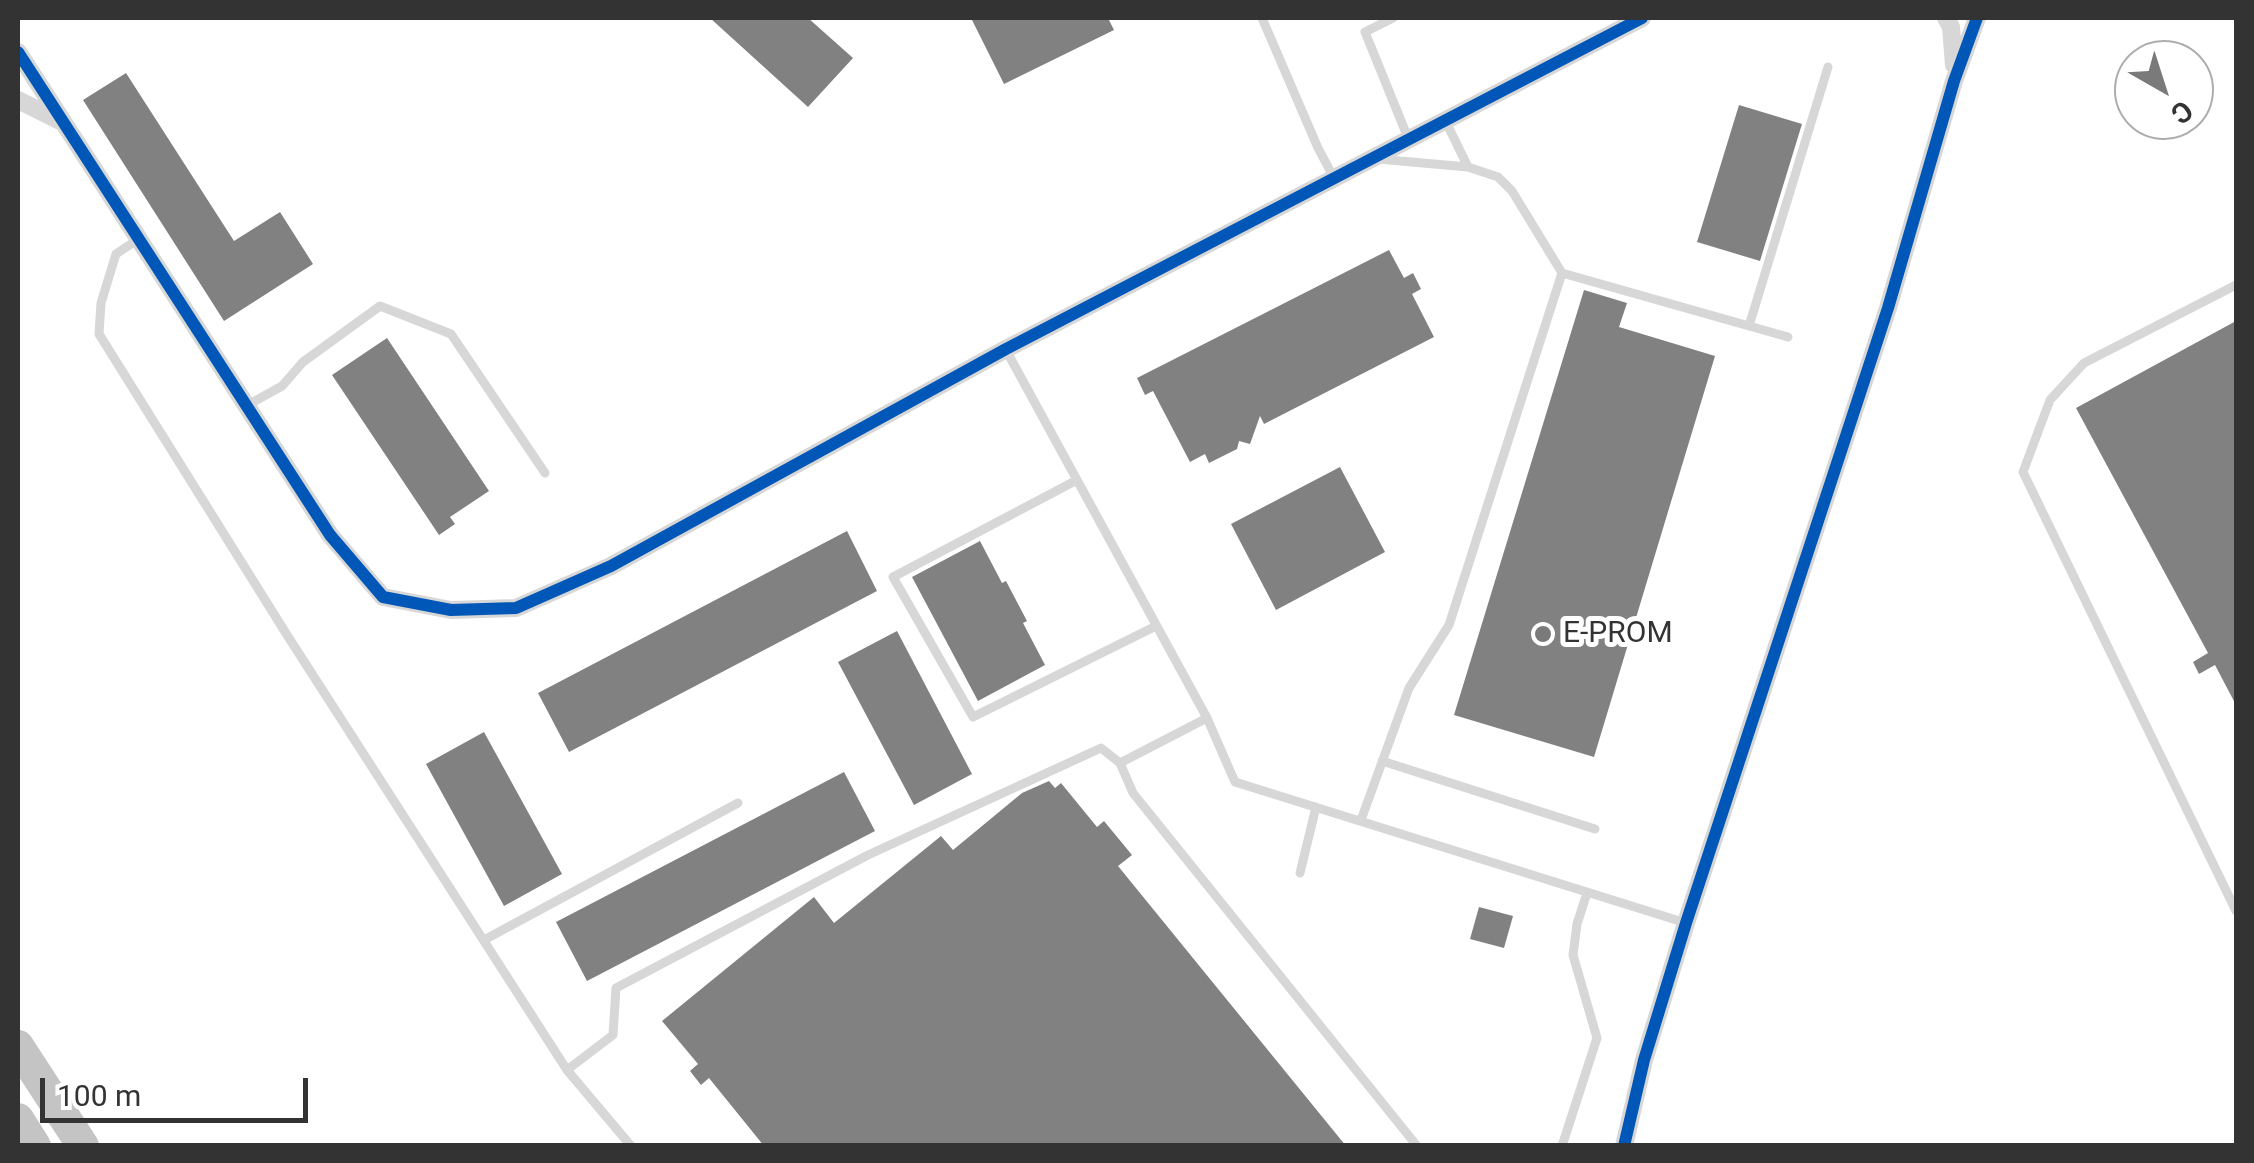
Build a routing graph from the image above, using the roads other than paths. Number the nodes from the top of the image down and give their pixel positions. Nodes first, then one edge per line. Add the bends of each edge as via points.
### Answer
1 (1262, 18) edge
2 (1393, 18) edge
3 (1946, 18) edge
4 (1977, 18) edge
5 (1632, 20) edge
6 (18, 52) edge
7 (1828, 67) dead end
8 (1954, 81) junction
9 (18, 100) edge
10 (1444, 120) junction
11 (65, 124) junction
12 (1409, 141) junction
13 (1376, 159) junction
14 (1468, 167) junction
15 (1336, 180) junction
16 (137, 240) junction
17 (1562, 274) junction
18 (2236, 285) edge
19 (1749, 326) junction
20 (1788, 337) dead end
21 (1006, 350) junction
22 (246, 406) junction
23 (544, 473) dead end
24 (1077, 480) junction
25 (1156, 626) junction
26 (1207, 718) junction
27 (1382, 761) junction
28 (1120, 763) junction
29 (738, 804) dead end
30 (1316, 807) junction
31 (1361, 820) junction
32 (1595, 829) dead end
33 (1300, 873) dead end
34 (1587, 893) junction
35 (2236, 911) edge
36 (1686, 923) junction
37 (484, 940) junction
38 (18, 1046) edge
39 (567, 1070) junction
40 (18, 1119) edge
41 (35, 1146) edge
42 (84, 1146) edge
43 (631, 1146) edge
44 (1417, 1146) edge
45 (1562, 1146) edge
46 (1624, 1146) edge

1 - 15 lane
2 - 12 lane via 1365,32
3 - 8 street
4 - 8 street
5 - 10 street
6 - 11 street
7 - 19 lane
8 - 36 street via 1888,308
9 - 11 street
10 - 12 street
10 - 14 lane
11 - 16 street
12 - 13 street
13 - 14 lane
13 - 15 street
14 - 17 lane via 1498,177 1512,191
15 - 21 street
16 - 22 street
16 - 37 lane via 116,254 99,334
17 - 19 lane
17 - 27 lane via 1450,625 1408,688
18 - 35 lane via 2084,364 2050,400 2023,472
19 - 20 lane
21 - 22 street via 612,566 516,608 451,610 383,597 330,534
21 - 24 lane
22 - 23 lane via 282,386 303,362 380,306 451,334
24 - 25 lane
24 - 25 lane via 893,577 973,717
25 - 26 lane
26 - 28 lane
26 - 30 lane via 1236,782
27 - 31 lane
27 - 32 lane
28 - 39 lane via 1100,748 868,855 616,988 613,1036
28 - 44 lane via 1133,793
29 - 37 lane
30 - 31 lane
30 - 33 lane
31 - 34 lane
34 - 36 lane
34 - 45 lane via 1573,955 1597,1038
36 - 46 street
37 - 39 lane
38 - 42 highway
39 - 43 lane
40 - 41 highway

